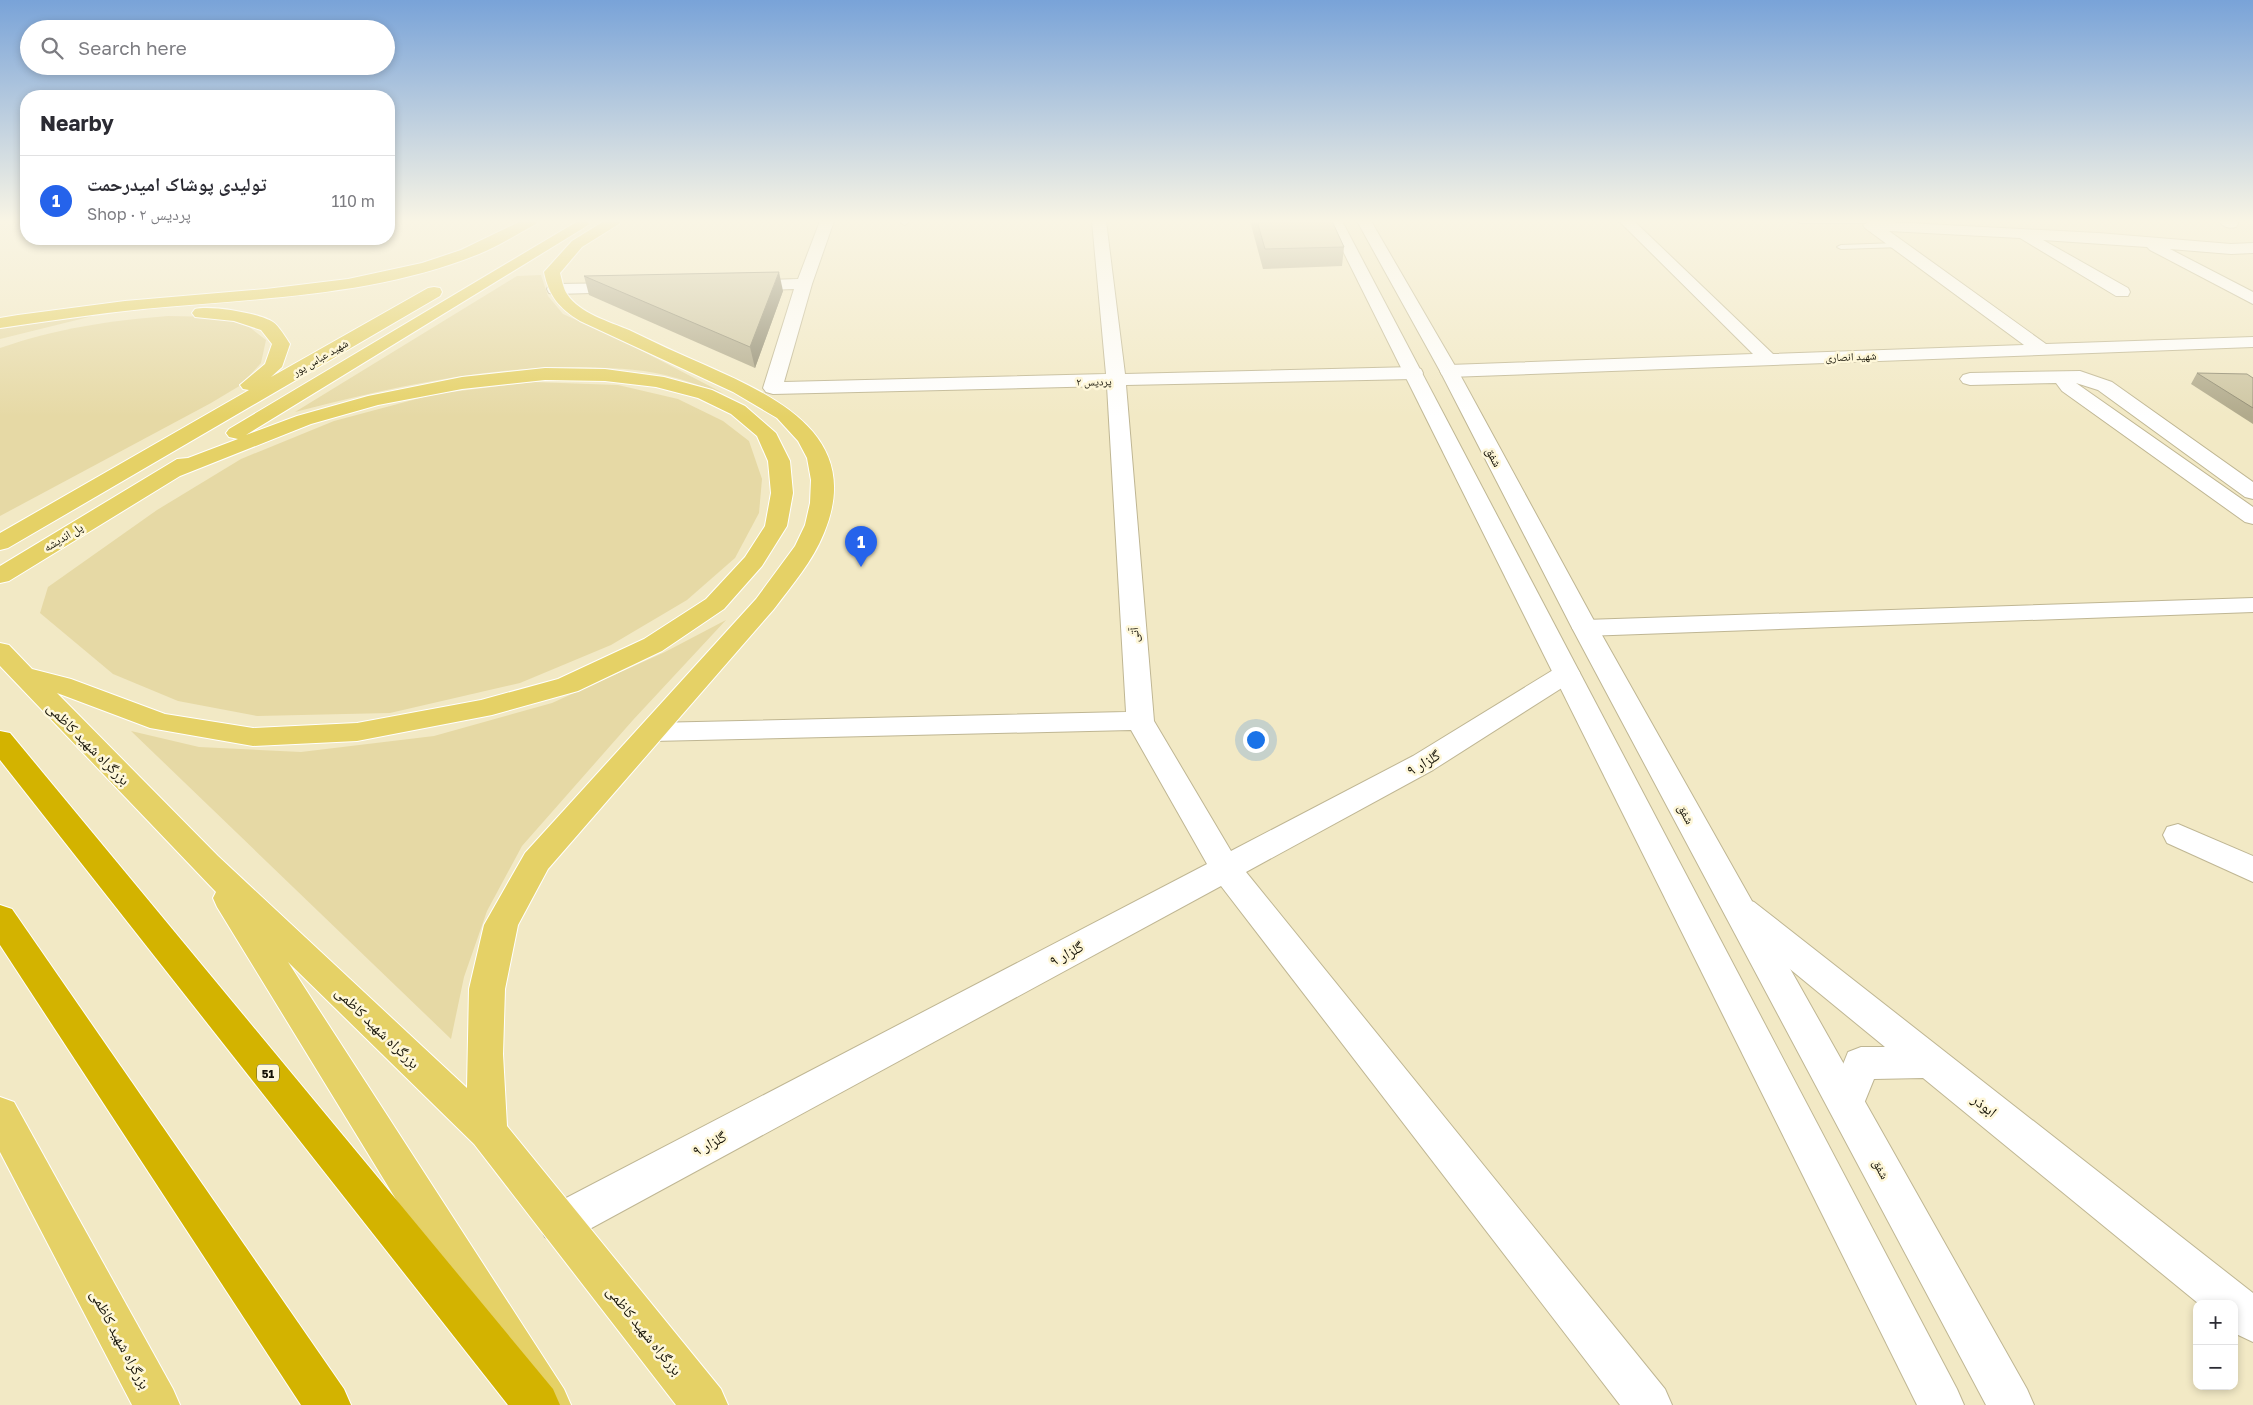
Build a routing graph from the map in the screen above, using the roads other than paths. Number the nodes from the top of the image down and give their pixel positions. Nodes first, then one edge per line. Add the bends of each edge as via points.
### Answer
1 (338, 287) edge
2 (444, 287) edge
3 (479, 287) edge
4 (645, 287) edge
5 (803, 287) edge
6 (1106, 287) edge
7 (1369, 287) edge
8 (1401, 287) edge
9 (1693, 287) edge
10 (1954, 287) edge
11 (2113, 287) edge
12 (2229, 287) edge
13 (2253, 287) edge
14 (2232, 288) junction
15 (555, 289) joint
16 (2122, 292) dead end
17 (2253, 300) edge
18 (0, 323) edge
19 (17, 338) dead end
20 (2253, 342) edge
21 (2041, 349) junction
22 (1768, 359) junction
23 (1449, 370) junction
24 (1414, 373) junction
25 (2074, 377) junction
26 (1970, 379) dead end
27 (1116, 380) junction
28 (131, 466) junction
29 (169, 473) junction
30 (2253, 492) edge
31 (127, 498) joint
32 (2253, 518) edge
33 (0, 543) edge
34 (0, 576) edge
35 (2253, 605) edge
36 (1585, 628) junction
37 (11, 663) edge
38 (1567, 673) junction
39 (1140, 721) junction
40 (652, 732) junction
41 (0, 740) edge
42 (2178, 835) dead end
43 (207, 864) junction
44 (1225, 868) junction
45 (2253, 870) edge
46 (1737, 907) junction
47 (0, 918) edge
48 (1931, 1062) junction
49 (1846, 1104) junction
50 (0, 1114) edge
51 (488, 1132) junction
52 (560, 1223) junction
53 (2229, 1300) edge
54 (2238, 1307) edge
55 (2253, 1320) edge
56 (157, 1405) edge
57 (328, 1405) edge
58 (537, 1405) edge
59 (548, 1405) edge
60 (705, 1405) edge
61 (1649, 1405) edge
62 (1941, 1405) edge
63 (2011, 1405) edge

1 - 18 main road via 142,304
2 - 28 main road, شهید عباس پور
3 - 29 main road, شهید عباس پور
4 - 15 street
5 - 27 street, پردیس ۲ via 773,388
6 - 27 street, آتی
7 - 24 street
8 - 23 street, شفق
9 - 22 street
10 - 21 street
11 - 16 street
12 - 14 street
13 - 14 street
14 - 17 street
15 - 40 main road via 564,304 586,317 780,410 807,438 821,466 822,494 816,525 797,561 765,604
19 - 28 main road via 132,314 236,316 267,326 281,344 273,367
20 - 21 street, شهید انصاری
21 - 22 street, شهید انصاری
22 - 23 street, شهید انصاری
23 - 36 street, شفق
24 - 27 street, پردیس ۲
24 - 38 street
25 - 26 street
25 - 30 street via 2094,380 2105,386
25 - 32 street via 2064,382
27 - 39 street, آتی
28 - 33 main road, شهید عباس پور
29 - 31 main road, شهید عباس پور
29 - 37 main road via 304,420 375,400 462,382 546,374 605,374 657,380 705,394 738,410 766,433 779,461 782,493 776,526 754,561 715,604 653,645 568,685 482,709 357,732 253,737 160,722
31 - 34 main road, پل اندیشه
35 - 36 street
36 - 46 street, شفق
37 - 43 main road, بزرگراه شهید کاظمی
38 - 44 street, گلزار ۹ via 1423,763
38 - 62 street
39 - 40 street
39 - 44 street, آتی
40 - 51 main road via 536,861 501,925 487,989
41 - 58 highway, 51
42 - 45 street
43 - 51 main road, بزرگراه شهید کاظمی
43 - 59 main road
44 - 52 street, گلزار ۹
44 - 61 street, آتی
46 - 48 street, ابوذر
46 - 49 street, شفق
47 - 57 highway
48 - 49 street via 1861,1063
48 - 53 street, ابوذر
49 - 63 street, شفق
50 - 56 main road, بزرگراه شهید کاظمی
51 - 52 main road, بزرگراه شهید کاظمی
52 - 60 main road, بزرگراه شهید کاظمی
54 - 55 street, ابوذر

